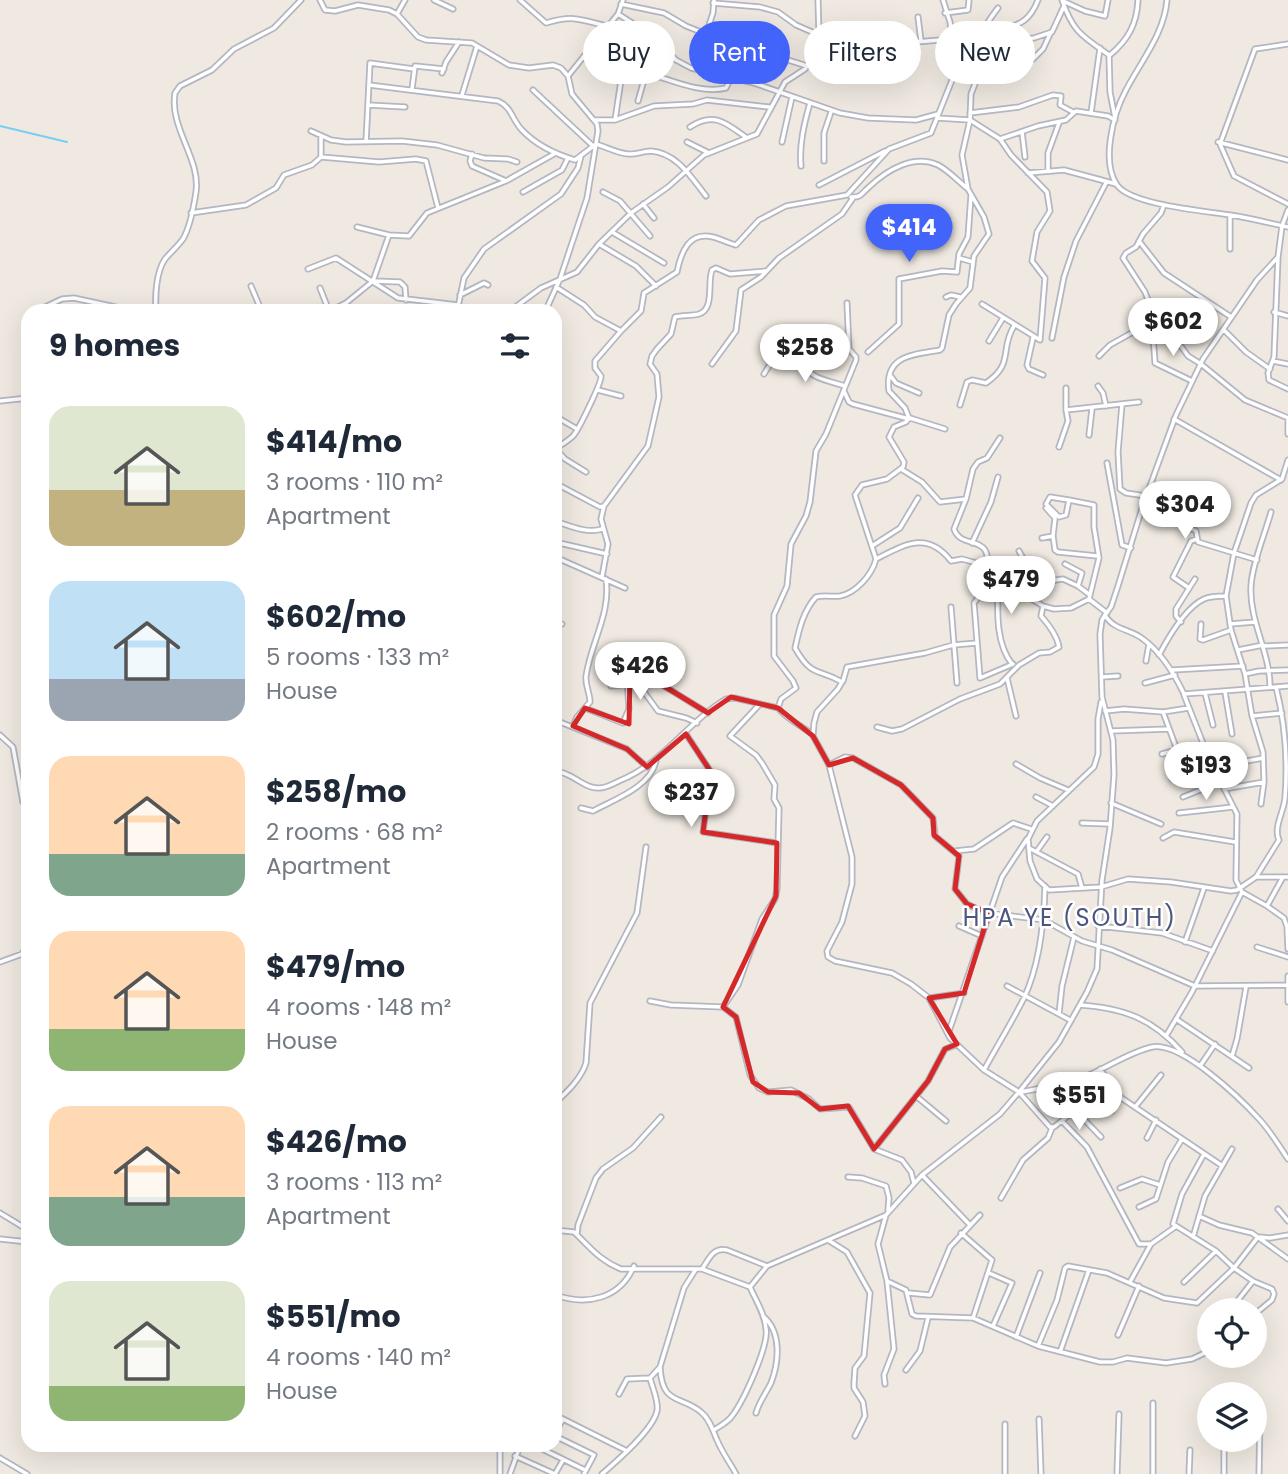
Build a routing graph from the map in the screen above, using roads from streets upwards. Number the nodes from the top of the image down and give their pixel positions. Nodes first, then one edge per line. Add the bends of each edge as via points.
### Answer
1 (302, 0) edge
2 (320, 0) edge
3 (405, 0) edge
4 (435, 0) edge
5 (520, 0) edge
6 (818, 0) edge
7 (943, 0) edge
8 (969, 0) edge
9 (1038, 0) edge
10 (1062, 0) edge
11 (1108, 0) edge
12 (1138, 0) edge
13 (1167, 0) edge
14 (714, 1) edge
15 (445, 2) edge
16 (622, 2) edge
17 (1064, 6) junction
18 (998, 8) dead end
19 (453, 9) dead end
20 (945, 13) junction
21 (397, 14) junction
22 (618, 14) junction
23 (918, 17) dead end
24 (587, 21) edge
25 (611, 21) edge
26 (710, 21) edge
27 (819, 21) edge
28 (918, 21) edge
29 (949, 21) edge
30 (988, 21) edge
31 (1025, 21) edge
32 (689, 27) edge
33 (804, 28) edge
34 (1052, 32) junction
35 (1035, 38) edge
36 (935, 40) edge
37 (921, 41) edge
38 (459, 43) junction
39 (1288, 44) edge
40 (477, 46) junction
41 (1100, 48) junction
42 (1110, 55) junction
43 (583, 57) edge
44 (1035, 57) edge
45 (689, 66) edge
46 (804, 68) edge
47 (414, 69) junction
48 (568, 76) junction
49 (675, 81) edge
50 (620, 84) edge
51 (643, 84) edge
52 (728, 84) edge
53 (756, 84) edge
54 (951, 84) edge
55 (974, 84) edge
56 (369, 85) junction
57 (412, 89) junction
58 (533, 90) dead end
59 (779, 92) junction
60 (462, 95) junction
61 (792, 97) junction
62 (638, 101) dead end
63 (810, 103) junction
64 (368, 105) junction
65 (405, 107) dead end
66 (769, 107) junction
67 (831, 111) junction
68 (1073, 112) junction
69 (970, 113) junction
70 (1091, 113) junction
71 (938, 116) junction
72 (593, 120) junction
73 (615, 120) junction
74 (970, 120) junction
75 (1115, 120) junction
76 (1059, 123) junction
77 (690, 127) dead end
78 (311, 131) dead end
79 (1022, 132) junction
80 (321, 136) junction
81 (748, 138) junction
82 (1000, 139) junction
83 (366, 142) junction
84 (687, 142) dead end
85 (782, 142) dead end
86 (1219, 143) junction
87 (594, 145) junction
88 (889, 149) junction
89 (709, 153) junction
90 (554, 154) junction
91 (472, 155) junction
92 (581, 156) junction
93 (1025, 157) dead end
94 (321, 158) junction
95 (568, 158) junction
96 (1288, 160) edge
97 (824, 161) dead end
98 (517, 162) dead end
99 (801, 166) dead end
100 (688, 171) junction
101 (1048, 171) junction
102 (1028, 173) junction
103 (506, 181) junction
104 (1106, 183) junction
105 (1116, 184) junction
106 (819, 185) dead end
107 (970, 191) junction
108 (523, 192) dead end
109 (603, 192) dead end
110 (847, 195) junction
111 (706, 196) dead end
112 (853, 198) junction
113 (643, 204) junction
114 (1288, 204) edge
115 (1164, 205) junction
116 (438, 208) junction
117 (1288, 210) edge
118 (191, 213) junction
119 (631, 213) junction
120 (1230, 215) junction
121 (654, 218) dead end
122 (357, 227) dead end
123 (1285, 227) edge
124 (612, 232) junction
125 (389, 234) junction
126 (650, 236) dead end
127 (1139, 241) junction
128 (599, 244) junction
129 (1230, 248) dead end
130 (1278, 257) junction
131 (959, 258) junction
132 (972, 262) junction
133 (664, 263) dead end
134 (308, 269) dead end
135 (766, 271) junction
136 (560, 278) junction
137 (373, 281) junction
138 (488, 285) dead end
139 (251, 286) dead end
140 (656, 286) junction
141 (556, 287) junction
142 (320, 288) dead end
143 (460, 295) junction
144 (946, 297) dead end
145 (961, 298) junction
146 (406, 300) junction
147 (1203, 300) junction
148 (847, 303) dead end
149 (51, 304) edge
150 (101, 304) edge
151 (157, 304) edge
152 (259, 304) edge
153 (326, 304) edge
154 (344, 304) edge
155 (448, 304) edge
156 (458, 304) edge
157 (519, 304) edge
158 (549, 304) edge
159 (982, 304) dead end
160 (1274, 312) junction
161 (1288, 316) edge
162 (1231, 317) junction
163 (1003, 318) junction
164 (1151, 322) junction
165 (1014, 326) junction
166 (1168, 328) dead end
167 (1224, 330) junction
168 (621, 331) junction
169 (1173, 336) junction
170 (1032, 338) junction
171 (1052, 338) dead end
172 (989, 341) dead end
173 (868, 352) dead end
174 (1099, 356) dead end
175 (1273, 360) junction
176 (712, 364) dead end
177 (1201, 364) junction
178 (1288, 364) edge
179 (1270, 369) junction
180 (889, 373) junction
181 (764, 374) dead end
182 (1044, 375) dead end
183 (1192, 381) junction
184 (1098, 386) dead end
185 (1066, 388) dead end
186 (845, 389) junction
187 (1288, 389) edge
188 (598, 390) junction
189 (919, 393) dead end
190 (621, 396) dead end
191 (21, 399) edge
192 (0, 401) edge
193 (1139, 402) dead end
194 (1122, 404) junction
195 (960, 405) dead end
196 (1106, 407) junction
197 (1092, 408) junction
198 (1066, 410) junction
199 (1288, 417) edge
200 (909, 418) junction
201 (1174, 419) junction
202 (562, 420) edge
203 (945, 429) dead end
204 (578, 430) junction
205 (1288, 434) edge
206 (1089, 435) dead end
207 (1000, 438) dead end
208 (562, 444) edge
209 (1059, 447) dead end
210 (562, 456) edge
211 (1288, 460) edge
212 (1107, 463) dead end
213 (901, 469) junction
214 (586, 472) dead end
215 (998, 477) dead end
216 (1281, 480) junction
217 (562, 487) edge
218 (1146, 496) junction
219 (918, 498) dead end
220 (966, 499) junction
221 (1069, 500) junction
222 (1143, 505) junction
223 (604, 506) junction
224 (1046, 508) dead end
225 (1271, 512) dead end
226 (562, 523) edge
227 (602, 529) junction
228 (1053, 536) junction
229 (1042, 538) dead end
230 (1197, 539) junction
231 (562, 544) edge
232 (972, 544) junction
233 (872, 546) junction
234 (1131, 548) junction
235 (1019, 551) dead end
236 (1234, 553) junction
237 (607, 554) junction
238 (1098, 556) junction
239 (876, 559) junction
240 (562, 560) edge
241 (1257, 560) junction
242 (1065, 564) dead end
243 (987, 566) junction
244 (998, 568) junction
245 (604, 578) junction
246 (1195, 579) dead end
247 (1079, 586) junction
248 (625, 588) dead end
249 (1189, 588) junction
250 (1226, 596) junction
251 (1090, 597) junction
252 (1043, 606) junction
253 (951, 607) dead end
254 (1106, 614) junction
255 (1181, 622) junction
256 (1255, 622) junction
257 (1201, 624) dead end
258 (1230, 624) junction
259 (1231, 630) junction
260 (977, 643) junction
261 (1149, 644) junction
262 (953, 645) junction
263 (1288, 645) edge
264 (1263, 646) junction
265 (1238, 650) junction
266 (1159, 655) junction
267 (1146, 662) dead end
268 (1014, 666) junction
269 (1243, 666) junction
270 (1172, 670) junction
271 (1270, 670) junction
272 (1288, 670) edge
273 (1245, 674) junction
274 (1175, 675) junction
275 (1118, 676) dead end
276 (1102, 677) junction
277 (1007, 678) junction
278 (842, 682) junction
279 (957, 683) dead end
280 (1145, 683) dead end
281 (627, 684) junction
282 (611, 686) dead end
283 (1288, 686) edge
284 (1270, 687) junction
285 (1276, 687) junction
286 (1247, 689) junction
287 (1225, 692) junction
288 (1205, 693) junction
289 (1184, 694) junction
290 (1102, 697) junction
291 (759, 705) junction
292 (585, 708) junction
293 (778, 708) junction
294 (1189, 708) junction
295 (1105, 711) junction
296 (1163, 712) junction
297 (708, 713) junction
298 (1282, 713) junction
299 (1016, 716) dead end
300 (1252, 716) junction
301 (562, 722) edge
302 (697, 723) junction
303 (1213, 725) dead end
304 (573, 726) junction
305 (877, 727) dead end
306 (1169, 729) junction
307 (1111, 731) junction
308 (686, 734) junction
309 (1232, 734) dead end
310 (0, 735) edge
311 (813, 736) junction
312 (1162, 754) dead end
313 (1264, 758) junction
314 (656, 761) junction
315 (1210, 761) junction
316 (1016, 764) dead end
317 (829, 765) junction
318 (647, 767) junction
319 (1213, 767) junction
320 (562, 771) edge
321 (1287, 775) edge
322 (1172, 779) dead end
323 (1220, 782) junction
324 (1264, 782) junction
325 (1224, 789) junction
326 (1068, 790) junction
327 (21, 791) edge
328 (1287, 795) edge
329 (1036, 797) dead end
330 (1183, 797) dead end
331 (1111, 803) junction
332 (1261, 804) dead end
333 (1053, 806) junction
334 (1233, 807) junction
335 (581, 808) dead end
336 (1180, 813) dead end
337 (1082, 823) dead end
338 (1110, 824) junction
339 (1161, 824) dead end
340 (1031, 832) junction
341 (1047, 837) dead end
342 (1163, 838) dead end
343 (1236, 842) junction
344 (777, 843) junction
345 (646, 847) dead end
346 (1029, 848) junction
347 (955, 851) junction
348 (1037, 851) junction
349 (1256, 877) junction
350 (1286, 877) edge
351 (1045, 886) junction
352 (1101, 887) junction
353 (1205, 887) junction
354 (1082, 888) junction
355 (1241, 890) junction
356 (1267, 905) junction
357 (989, 913) junction
358 (1044, 920) junction
359 (958, 926) dead end
360 (1098, 926) junction
361 (1288, 927) edge
362 (982, 936) junction
363 (1074, 936) junction
364 (1185, 942) junction
365 (1097, 945) junction
366 (1257, 947) dead end
367 (1288, 949) edge
368 (1213, 951) junction
369 (21, 954) edge
370 (1288, 957) edge
371 (0, 962) edge
372 (1288, 976) edge
373 (1287, 985) edge
374 (1007, 986) dead end
375 (1195, 986) junction
376 (1247, 987) junction
377 (964, 993) junction
378 (1024, 997) junction
379 (929, 998) junction
380 (650, 1001) dead end
381 (1288, 1002) edge
382 (1080, 1006) junction
383 (723, 1007) junction
384 (1059, 1014) junction
385 (1176, 1019) junction
386 (1071, 1020) junction
387 (948, 1034) junction
388 (1166, 1036) junction
389 (957, 1044) junction
390 (1215, 1044) junction
391 (1184, 1055) junction
392 (1232, 1056) junction
393 (1200, 1066) junction
394 (1250, 1068) dead end
395 (1100, 1069) junction
396 (984, 1070) junction
397 (1161, 1075) dead end
398 (1086, 1076) junction
399 (1019, 1092) junction
400 (1098, 1092) junction
401 (916, 1096) junction
402 (562, 1097) edge
403 (1136, 1106) junction
404 (1075, 1110) junction
405 (1112, 1111) dead end
406 (661, 1117) dead end
407 (1156, 1120) junction
408 (946, 1121) dead end
409 (1062, 1121) junction
410 (1052, 1128) junction
411 (1101, 1137) dead end
412 (1147, 1138) dead end
413 (1182, 1139) junction
414 (874, 1149) junction
415 (1231, 1149) dead end
416 (1203, 1154) junction
417 (1288, 1159) edge
418 (1221, 1165) junction
419 (922, 1175) junction
420 (848, 1177) dead end
421 (914, 1183) junction
422 (1160, 1185) junction
423 (1119, 1188) dead end
424 (1001, 1198) dead end
425 (1139, 1207) dead end
426 (1278, 1209) dead end
427 (0, 1213) edge
428 (887, 1214) junction
429 (980, 1215) dead end
430 (1199, 1216) junction
431 (1288, 1221) edge
432 (970, 1225) junction
433 (21, 1226) edge
434 (1175, 1227) junction
435 (562, 1230) edge
436 (961, 1233) junction
437 (577, 1234) junction
438 (1192, 1237) junction
439 (1258, 1237) junction
440 (1287, 1237) edge
441 (0, 1239) edge
442 (828, 1240) junction
443 (21, 1241) edge
444 (1151, 1244) junction
445 (1216, 1251) junction
446 (1288, 1259) edge
447 (767, 1266) junction
448 (634, 1268) junction
449 (1234, 1268) junction
450 (696, 1269) junction
451 (702, 1269) junction
452 (1089, 1270) junction
453 (989, 1273) junction
454 (1040, 1273) dead end
455 (887, 1281) junction
456 (1253, 1281) junction
457 (1130, 1282) junction
458 (1184, 1282) dead end
459 (1139, 1286) junction
460 (750, 1287) junction
461 (909, 1293) junction
462 (562, 1297) edge
463 (1240, 1298) edge
464 (1267, 1304) edge
465 (763, 1316) junction
466 (928, 1318) junction
467 (973, 1318) junction
468 (993, 1326) junction
469 (1118, 1335) dead end
470 (1016, 1337) junction
471 (1038, 1346) junction
472 (1060, 1352) junction
473 (1197, 1357) edge
474 (660, 1367) junction
475 (906, 1370) dead end
476 (650, 1378) junction
477 (885, 1384) dead end
478 (619, 1394) dead end
479 (1153, 1403) dead end
480 (756, 1413) dead end
481 (1119, 1414) dead end
482 (1039, 1419) dead end
483 (562, 1420) edge
484 (1005, 1424) dead end
485 (714, 1430) junction
486 (855, 1436) dead end
487 (562, 1438) edge
488 (1190, 1450) dead end
489 (627, 1451) junction
490 (500, 1452) edge
491 (517, 1452) edge
492 (548, 1452) edge
493 (1224, 1452) edge
494 (1259, 1452) edge
495 (516, 1455) junction
496 (0, 1458) edge
497 (563, 1460) junction
498 (585, 1472) edge
499 (27, 1474) edge
500 (500, 1474) edge
501 (510, 1474) edge
502 (555, 1474) edge
503 (602, 1474) edge
504 (736, 1474) edge
505 (1005, 1474) edge
506 (1041, 1474) edge
507 (1117, 1474) edge
508 (1153, 1474) edge
509 (1189, 1474) edge
510 (1224, 1474) edge
511 (1259, 1474) edge

1 - 118 street via 274,28 234,49 212,70 175,93 177,121 196,171
2 - 21 street via 325,9 335,11 358,5
3 - 21 street
4 - 15 street
5 - 24 street via 546,23 564,18
6 - 27 street
7 - 20 street
8 - 20 street via 968,10
9 - 31 street
10 - 11 street via 1105,16
10 - 17 street
12 - 42 street via 1126,42
13 - 75 street via 1165,19 1124,92
14 - 26 street
14 - 33 street via 778,12
15 - 19 street
16 - 22 street
16 - 32 street via 664,13
17 - 34 street
17 - 41 street via 1070,23
18 - 30 street
20 - 29 street
21 - 38 street via 418,37
22 - 25 street
22 - 45 street
23 - 28 street
34 - 35 street
34 - 44 street
36 - 37 street
38 - 40 street
38 - 47 street via 443,71 418,65
39 - 86 street via 1255,49
40 - 48 street via 509,65 553,65
40 - 60 street
41 - 42 street
41 - 70 street
42 - 75 street
43 - 48 street
46 - 59 street
47 - 56 street via 370,63
47 - 57 street
48 - 72 street via 572,94
49 - 52 street via 709,91
50 - 73 street
51 - 62 street
53 - 59 street
54 - 71 street
55 - 69 street
56 - 57 street
56 - 64 street
57 - 60 street
58 - 87 street
59 - 61 street
59 - 66 street
60 - 90 street via 504,104 522,130
61 - 63 street
61 - 85 street
63 - 67 street
63 - 99 street
64 - 65 street
64 - 83 street
66 - 73 street via 707,100 654,106
66 - 81 street via 757,134
67 - 71 street via 867,118
67 - 97 street via 824,133
68 - 69 street via 1060,105 1061,96 1053,95 1019,107
68 - 70 street
68 - 76 street
69 - 74 street
70 - 75 street
71 - 74 street
71 - 88 street via 931,133
72 - 73 street
72 - 87 street via 598,131
74 - 82 street
74 - 107 street via 962,155
75 - 105 street via 1109,148
76 - 79 street
76 - 101 street via 1048,153
77 - 81 street via 708,117
78 - 80 street
79 - 82 street
79 - 93 street
80 - 83 street
80 - 94 street
81 - 89 street
82 - 102 street
83 - 91 street via 437,145
84 - 89 street
86 - 96 street
86 - 114 street via 1234,176
87 - 92 street
87 - 100 street via 631,155 651,151
87 - 136 street via 587,198
88 - 106 street
88 - 110 street
89 - 100 street
90 - 95 street
90 - 103 street
91 - 98 street
91 - 103 street via 472,166
92 - 95 street
92 - 143 street via 561,194 484,249 466,273
94 - 116 street via 426,162
94 - 118 street via 284,175 276,188 246,205
95 - 108 street via 562,170
100 - 111 street
100 - 113 street
101 - 102 street
101 - 104 street via 1064,170
102 - 170 street via 1046,192 1050,211 1034,246 1032,261 1045,278 1041,339
103 - 116 street
104 - 105 street
104 - 171 street via 1076,241
105 - 115 street via 1135,197
107 - 112 street via 941,166 921,160 897,167
107 - 131 street via 968,237
107 - 132 street via 989,228
109 - 119 street
110 - 112 street
110 - 140 street via 786,205 759,220 736,245 709,236 696,238 685,245 677,272
112 - 135 street via 842,214
113 - 119 street
113 - 121 street
115 - 120 street
115 - 127 street
116 - 125 street via 427,213 409,236
117 - 123 street
118 - 151 street via 184,237 161,268
119 - 124 street
119 - 126 street
120 - 123 street
120 - 129 street
122 - 125 street
123 - 130 street
124 - 128 street
124 - 133 street
125 - 137 street
127 - 147 street via 1164,273
127 - 164 street via 1123,258 1145,292
128 - 136 street via 577,272
128 - 140 street via 636,266
130 - 160 street
130 - 162 street
131 - 132 street
131 - 173 street via 956,273 899,279 899,324
132 - 145 street via 970,288
134 - 137 street via 336,258
135 - 176 street via 741,290 736,331
135 - 223 street via 730,274 716,268 710,274 705,311 675,317 671,334 650,364 657,374 659,397 648,446
136 - 141 street
136 - 157 street
137 - 146 street
137 - 146 street via 400,282
137 - 154 street
138 - 143 street
139 - 152 street
140 - 168 street via 644,293 641,311
141 - 158 street
141 - 168 street
142 - 153 street
143 - 156 street
144 - 145 street
145 - 180 street via 949,315 940,350 906,356
146 - 155 street
147 - 162 street
147 - 169 street
148 - 186 street via 849,349 856,357
149 - 150 street via 74,298
159 - 163 street
160 - 161 street
160 - 175 street
162 - 167 street
163 - 165 street
163 - 172 street
164 - 174 street
164 - 183 street via 1155,363
165 - 170 street
165 - 195 street via 1000,372 986,383 967,382
166 - 169 street
167 - 177 street
167 - 179 street
168 - 188 street via 595,361 601,376
169 - 177 street via 1184,352
170 - 182 street via 1027,365
175 - 178 street
175 - 179 street
177 - 183 street
177 - 199 street via 1245,400
179 - 187 street via 1269,380
180 - 189 street via 896,383
180 - 200 street via 889,391
181 - 186 street via 779,357
183 - 201 street
184 - 196 street
185 - 198 street
186 - 200 street via 853,404
186 - 293 street via 816,451 810,502 791,544 787,586 774,615 774,656 796,688 781,699
188 - 190 street
188 - 204 street
191 - 192 street
193 - 194 street
194 - 196 street
194 - 218 street via 1119,489
196 - 197 street
197 - 198 street
197 - 206 street
198 - 209 street via 1069,421
199 - 205 street
200 - 203 street
200 - 213 street via 894,426 889,437 904,462
201 - 216 street
201 - 218 street
202 - 204 street
204 - 208 street
207 - 220 street via 987,458 975,464
210 - 214 street
211 - 216 street
212 - 234 street via 1122,544
213 - 220 street via 922,482 940,502
213 - 233 street via 887,479 862,485 855,495
215 - 232 street
216 - 236 street via 1256,495
217 - 223 street
218 - 222 street
219 - 233 street via 900,528
220 - 232 street via 955,532
221 - 221 street via 1053,496 1046,504 1061,517 1068,511
221 - 238 street via 1094,505
222 - 230 street via 1196,531
222 - 234 street
223 - 227 street
224 - 228 street via 1056,519
225 - 241 street
226 - 227 street
227 - 237 street
228 - 229 street
228 - 238 street via 1058,552
230 - 236 street
230 - 249 street via 1191,541 1173,577
231 - 237 street
232 - 243 street via 985,549
233 - 239 street
234 - 254 street
235 - 247 street via 1042,582 1063,579
236 - 241 street
236 - 250 street
237 - 245 street
238 - 251 street
239 - 243 street via 921,542 936,547 951,561
239 - 278 street via 855,590 816,597 799,627 795,648 800,658 817,673
240 - 245 street
241 - 256 street via 1251,586
242 - 247 street via 1082,573
243 - 244 street
243 - 260 street via 981,597 974,603
244 - 252 street via 1009,572 1030,598
244 - 268 street via 1003,648
245 - 248 street
245 - 292 street via 607,598 586,677 591,699
246 - 249 street
247 - 251 street
249 - 255 street via 1175,613
250 - 255 street via 1205,598
250 - 258 street
251 - 252 street via 1072,608
251 - 254 street
252 - 268 street via 1041,616 1059,647
253 - 262 street
254 - 261 street via 1114,625
254 - 276 street via 1100,634
255 - 266 street
256 - 258 street
256 - 264 street
257 - 259 street via 1203,640
258 - 259 street
259 - 265 street
260 - 262 street
260 - 268 street via 980,678
261 - 266 street
261 - 267 street
262 - 278 street via 847,667
262 - 279 street
263 - 264 street
264 - 265 street
264 - 271 street
265 - 269 street
266 - 270 street
268 - 277 street
269 - 270 street
269 - 273 street
270 - 274 street
271 - 272 street
271 - 273 street
271 - 284 street
273 - 286 street
274 - 280 street
274 - 289 street
275 - 276 street
276 - 290 street
277 - 299 street
277 - 305 street via 902,729
278 - 311 street via 817,712
281 - 282 street
281 - 292 street via 629,709 623,723
281 - 297 street via 630,673 651,678
281 - 302 street via 642,688 658,711
283 - 285 street
284 - 285 street
284 - 286 street
285 - 298 street
286 - 287 street
286 - 300 street
287 - 288 street
287 - 309 street
288 - 289 street
288 - 303 street
289 - 294 street
290 - 295 street
290 - 326 street via 1097,761
291 - 293 street
291 - 297 street via 731,697
291 - 344 street via 730,736 756,755 775,785
292 - 304 street
293 - 311 street
294 - 296 street
294 - 315 street
295 - 296 street
295 - 307 street
296 - 306 street
297 - 302 street
298 - 300 street
298 - 321 street
300 - 313 street
301 - 304 street
302 - 308 street
304 - 318 street via 627,749
306 - 307 street
306 - 312 street via 1177,750
307 - 331 street via 1115,752
308 - 314 street
308 - 344 street via 711,772 704,833
310 - 327 street via 13,747
311 - 317 street
313 - 319 street
313 - 324 street
314 - 318 street
314 - 335 street via 643,782 619,798 593,811
315 - 319 street
315 - 322 street
316 - 326 street
317 - 347 street via 853,758 901,785 933,818 935,836
317 - 379 street via 852,857 852,884 828,957 892,973
318 - 320 street via 596,789
319 - 323 street
321 - 328 street
323 - 325 street
323 - 330 street
324 - 325 street
324 - 332 street
325 - 334 street
326 - 333 street
328 - 349 street via 1276,832 1279,840
329 - 333 street
331 - 338 street
331 - 339 street
333 - 340 street
334 - 336 street
334 - 343 street
337 - 338 street
338 - 352 street
340 - 346 street
340 - 347 street via 1013,823 974,849
340 - 357 street via 1002,877
341 - 348 street
342 - 343 street via 1174,832
343 - 355 street via 1234,869
344 - 383 street via 776,896 762,919 738,985
345 - 402 street via 637,913 590,1003 583,1071
346 - 348 street
346 - 351 street via 1037,879
347 - 357 street via 959,856 955,889 967,904
348 - 354 street via 1078,874
349 - 350 street
349 - 355 street
350 - 356 street
351 - 354 street via 1049,890
351 - 358 street
352 - 353 street via 1128,879
352 - 354 street
352 - 360 street
353 - 355 street
353 - 364 street
355 - 356 street
355 - 368 street
356 - 361 street
357 - 358 street
357 - 362 street
358 - 363 street
358 - 378 street
359 - 362 street
360 - 364 street via 1163,933
360 - 365 street
361 - 367 street
362 - 377 street
363 - 365 street
363 - 384 street
364 - 368 street
365 - 375 street
365 - 382 street via 1096,975
366 - 370 street
368 - 375 street
369 - 371 street
372 - 373 street
373 - 376 street
373 - 381 street
374 - 378 street
375 - 376 street
375 - 385 street
376 - 392 street
377 - 379 street
377 - 387 street
378 - 384 street
378 - 396 street
379 - 387 street
380 - 383 street
382 - 386 street
382 - 388 street via 1131,1013
383 - 414 street via 736,1017 750,1075 759,1088 791,1090 820,1109 849,1107
384 - 386 street
385 - 388 street
385 - 390 street
386 - 399 street
387 - 389 street
388 - 391 street
389 - 396 street
389 - 401 street via 945,1049
390 - 392 street
390 - 393 street
391 - 393 street
391 - 395 street via 1155,1046
392 - 394 street
393 - 417 street via 1260,1120
395 - 398 street
395 - 403 street via 1120,1097
396 - 399 street
397 - 403 street
398 - 399 street
398 - 400 street
399 - 410 street
399 - 419 street via 1000,1114
400 - 404 street
400 - 405 street
401 - 408 street
401 - 414 street
403 - 407 street
404 - 409 street
404 - 411 street
406 - 437 street via 596,1178
407 - 412 street
407 - 413 street
409 - 410 street
409 - 444 street via 1087,1147 1139,1244
410 - 424 street via 1048,1138 1023,1160
413 - 416 street
413 - 422 street
414 - 421 street via 902,1160
415 - 418 street
416 - 418 street
416 - 434 street via 1182,1194
418 - 430 street
419 - 421 street
419 - 432 street
420 - 428 street via 886,1185
421 - 428 street
422 - 423 street via 1142,1179
422 - 425 street via 1155,1200
426 - 431 street
427 - 433 street
428 - 442 street
428 - 455 street via 878,1244
429 - 432 street
430 - 438 street
430 - 439 street
432 - 436 street
434 - 438 street
434 - 444 street
435 - 437 street
436 - 453 street via 990,1257
436 - 461 street via 950,1247 930,1295
437 - 448 street via 586,1247 611,1265
438 - 445 street
439 - 440 street
439 - 446 street
439 - 449 street
441 - 443 street
442 - 447 street
442 - 486 street via 847,1252 870,1293 864,1352 853,1383 865,1416
444 - 457 street
445 - 449 street
445 - 458 street
447 - 451 street via 720,1249
447 - 460 street
448 - 450 street
448 - 462 street via 606,1297
449 - 456 street
449 - 459 street via 1197,1303 1164,1298
450 - 451 street
450 - 474 street via 684,1289
451 - 460 street
452 - 457 street
452 - 471 street via 1065,1268
452 - 472 street
453 - 467 street
453 - 468 street via 1012,1283
454 - 470 street
455 - 461 street
455 - 477 street via 894,1349
456 - 463 street
456 - 464 street via 1272,1289
457 - 459 street
459 - 469 street
460 - 465 street
461 - 466 street via 913,1315
465 - 480 street via 777,1337 776,1364
465 - 485 street via 766,1338 750,1381 732,1417
466 - 467 street
466 - 475 street via 920,1351
467 - 468 street
468 - 470 street
470 - 471 street
471 - 472 street
472 - 473 street via 1100,1362 1127,1358 1166,1363
474 - 476 street
474 - 485 street via 661,1380 671,1397 701,1412
476 - 478 street via 628,1379
476 - 489 street via 657,1413
479 - 508 street
481 - 507 street
482 - 506 street
483 - 489 street
484 - 505 street
485 - 504 street
487 - 498 street via 594,1455
488 - 509 street
489 - 503 street
490 - 500 street
491 - 495 street
492 - 497 street
493 - 510 street
494 - 511 street
495 - 501 street
495 - 502 street
496 - 499 street
497 - 498 street
497 - 502 street

